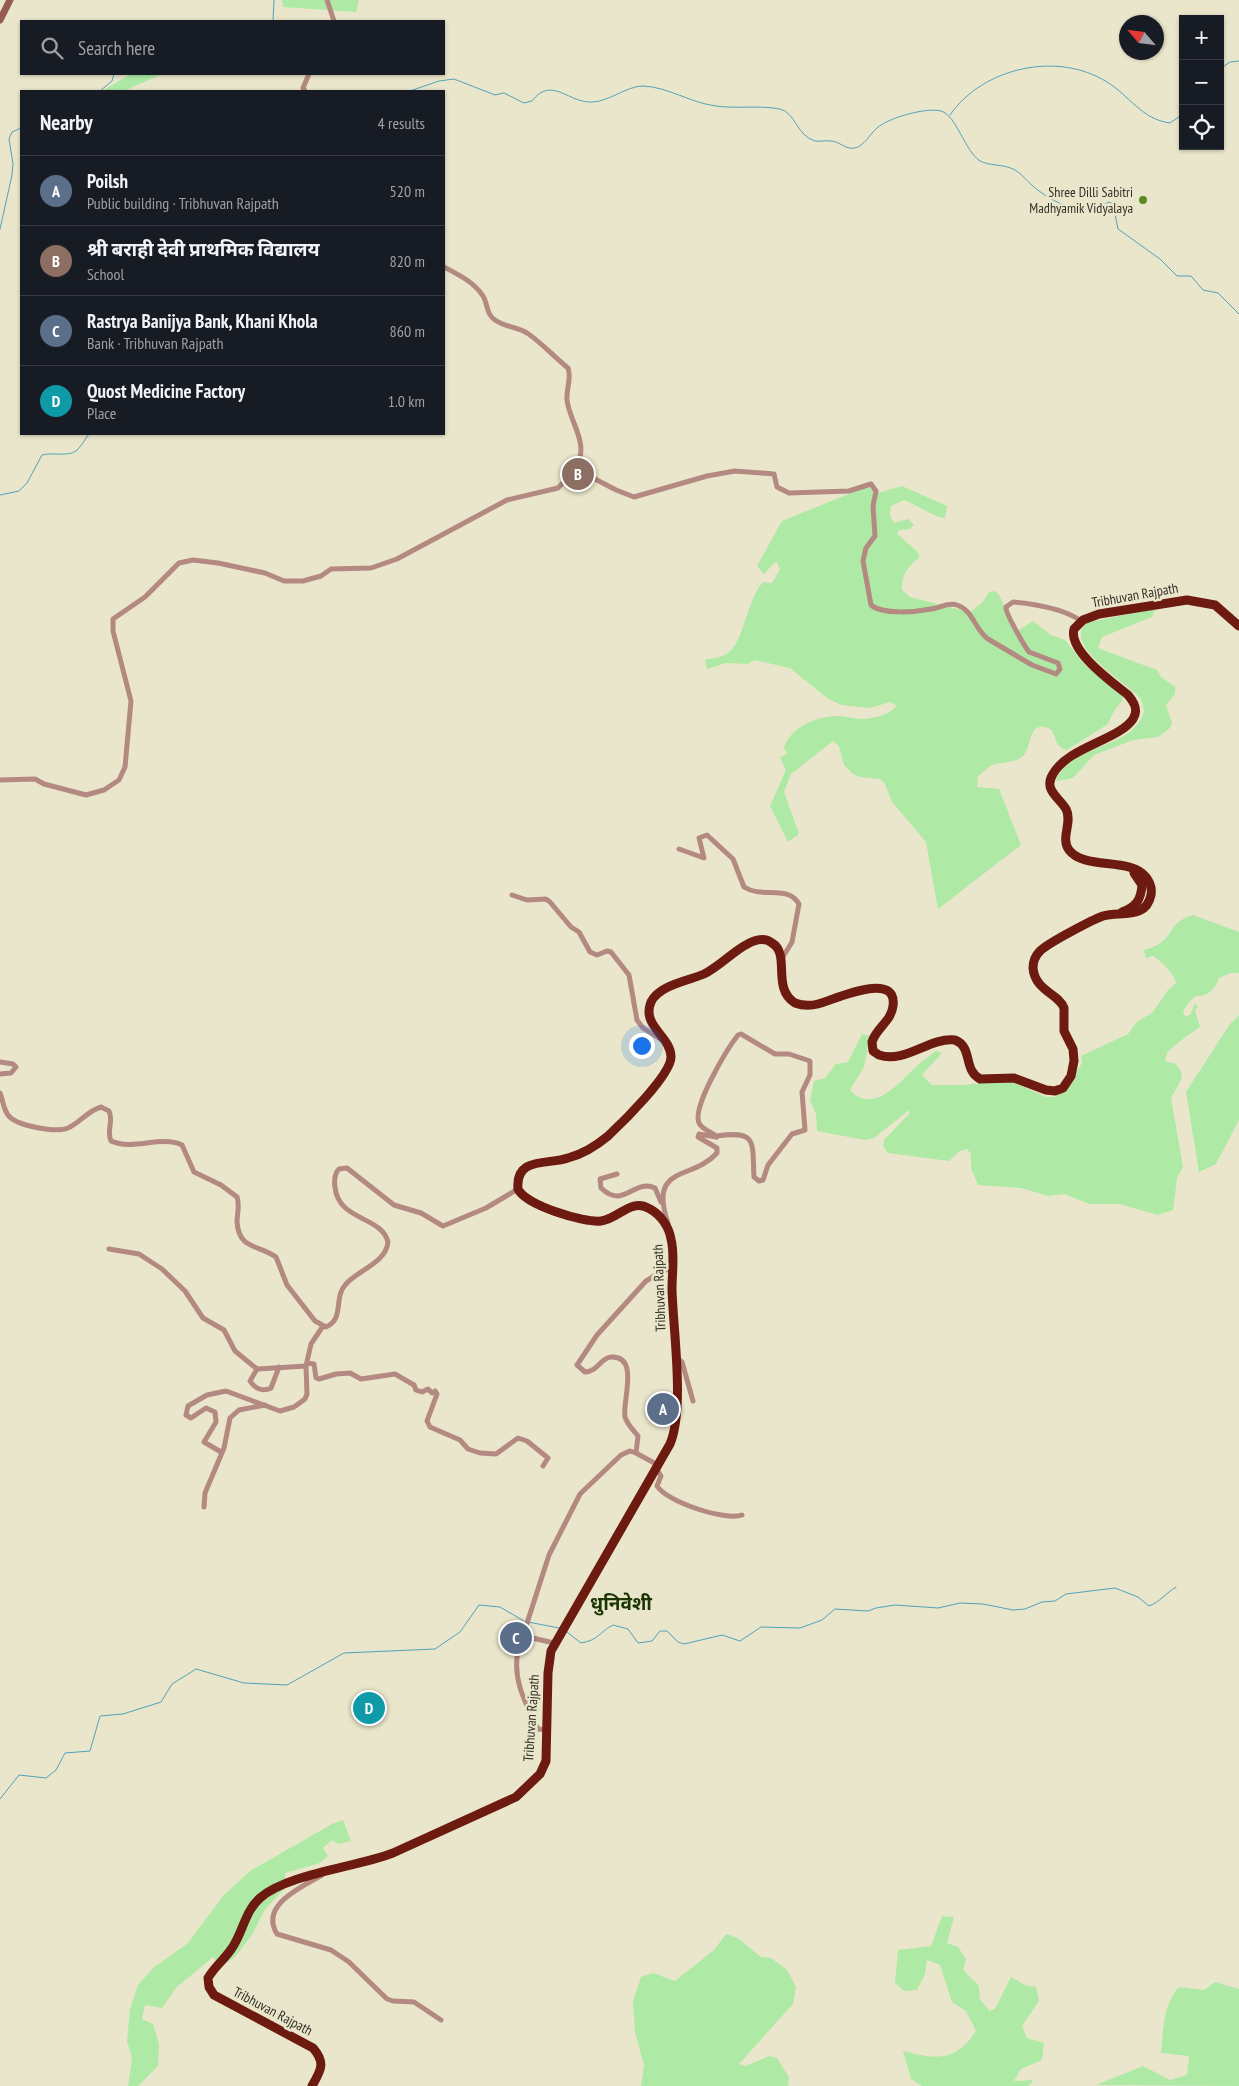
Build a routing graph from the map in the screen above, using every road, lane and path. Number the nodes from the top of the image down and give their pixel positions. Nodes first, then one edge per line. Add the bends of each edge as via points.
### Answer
1 (10, 0) edge
2 (327, 0) edge
3 (0, 20) edge
4 (334, 20) edge
5 (309, 75) edge
6 (305, 90) edge
7 (445, 268) edge
8 (576, 469) junction
9 (1080, 621) junction
10 (1239, 626) edge
11 (0, 780) edge
12 (679, 849) dead end
13 (512, 896) dead end
14 (780, 960) junction
15 (666, 1043) junction
16 (0, 1062) edge
17 (0, 1074) edge
18 (0, 1093) edge
19 (717, 1136) junction
20 (616, 1174) dead end
21 (518, 1189) junction
22 (662, 1203) junction
23 (109, 1249) dead end
24 (673, 1249) junction
25 (672, 1268) junction
26 (323, 1326) junction
27 (675, 1357) junction
28 (307, 1365) junction
29 (279, 1367) junction
30 (257, 1369) junction
31 (692, 1401) dead end
32 (266, 1405) junction
33 (221, 1452) junction
34 (636, 1453) junction
35 (543, 1466) dead end
36 (657, 1466) junction
37 (204, 1506) dead end
38 (742, 1515) dead end
39 (524, 1636) junction
40 (554, 1643) junction
41 (546, 1730) junction
42 (327, 1872) junction
43 (441, 2020) dead end
44 (312, 2086) edge

1 - 3 main road
2 - 4 street
5 - 6 street
7 - 8 street via 479,290 494,320 508,328 526,332 568,368 567,400 582,453
8 - 9 street via 634,497 735,471 774,474 777,487 789,493 849,491 871,484 876,491 873,506 875,536 866,548 864,561 871,605 876,609 909,612 957,605 968,612 982,635 1032,665 1056,674 1060,669 1058,663 1029,652 1008,617 1006,607 1013,602 1033,604
8 - 11 street via 558,488 507,500 396,559 371,568 331,569 303,581 284,581 265,573 218,563 179,562 145,597 113,619 113,631 131,702 125,767 119,780 104,790 86,795 35,779
9 - 10 highway, Tribhuvan Rajpath via 1099,614 1192,600 1214,605
9 - 14 highway, Tribhuvan Rajpath via 1073,634 1078,648 1128,695 1135,704 1135,714 1123,728 1060,765 1052,774 1050,787 1068,814 1066,841 1071,852 1144,875 1151,894 1140,911 1100,917 1049,944 1034,960 1037,980 1064,1007 1064,1031 1074,1055 1074,1065 1069,1080 1062,1088 1044,1090 1014,1078 977,1078 969,1066 965,1047 953,1040 896,1056 879,1056 873,1051 872,1042 890,1015 894,1004 891,995 866,988 820,1003 799,1004 784,991
12 - 14 street via 704,858 699,838 707,835 733,859 744,887 764,893 788,893 796,898 799,904 794,937
13 - 15 street via 546,900 579,932 590,952 597,955 611,952 629,975 637,1020 643,1028
14 - 15 highway, Tribhuvan Rajpath via 774,944 766,940 754,941 715,968 660,992 652,1001 650,1014 653,1027
15 - 21 highway via 670,1057 666,1072 612,1132 575,1156 531,1164 521,1175
16 - 17 street via 16,1067 11,1073
18 - 26 street via 6,1113 20,1123 66,1129 101,1107 111,1116 110,1138 115,1143 182,1145 194,1172 237,1197 237,1223 241,1238 276,1258 287,1286
19 - 19 street via 744,1134 752,1147 754,1177 763,1180 768,1165 792,1134 805,1130 802,1092 810,1075 810,1061 789,1054 776,1054 738,1035 714,1074 697,1116 700,1125
19 - 22 street via 698,1135 717,1148 717,1152 712,1158 678,1174 664,1189
20 - 22 street via 600,1179 599,1185 606,1194 620,1196 642,1186 650,1186 655,1188
21 - 24 highway, Tribhuvan Rajpath via 533,1203 594,1221 608,1219 633,1206 644,1206 663,1221
21 - 26 street via 486,1208 443,1226 421,1213 394,1205 347,1168 339,1169 335,1180 338,1202 383,1233 387,1237 388,1248 381,1258 345,1285 340,1293 335,1320
22 - 24 street via 674,1237
23 - 30 street via 139,1254 162,1269 185,1291 203,1318 224,1330 235,1351
24 - 25 highway, Tribhuvan Rajpath
25 - 27 highway, Tribhuvan Rajpath
25 - 34 street via 646,1281 597,1335 577,1365 581,1371 593,1372 607,1358 615,1358 628,1369 630,1376 624,1412 638,1436
26 - 28 street via 312,1344
27 - 31 street via 682,1362
27 - 36 highway, Tribhuvan Rajpath via 676,1428
28 - 29 street
28 - 32 street via 307,1394 301,1403 284,1411
28 - 35 street via 314,1364 316,1378 319,1379 350,1373 361,1379 395,1374 414,1385 416,1390 435,1391 427,1421 430,1427 480,1453 496,1454 518,1438 527,1441 548,1458
29 - 30 street
29 - 30 street via 271,1388 263,1390 250,1381
32 - 33 street via 239,1410 233,1415
32 - 33 street via 226,1391 207,1394 188,1406 186,1415 191,1418 206,1408 215,1412 216,1422 204,1442
33 - 37 street via 205,1493
34 - 36 street
34 - 39 street via 630,1451 621,1455 580,1494 549,1555
36 - 38 street via 662,1476 658,1486 660,1490 714,1514 728,1518
36 - 40 highway, Tribhuvan Rajpath
39 - 40 street
39 - 41 street via 515,1665 516,1677 538,1730
40 - 41 highway, Tribhuvan Rajpath via 549,1661
41 - 42 highway, Tribhuvan Rajpath via 546,1760 540,1774 516,1797 393,1853
42 - 43 street via 279,1904 272,1922 277,1934 331,1950 349,1962 387,1999 414,2002
42 - 44 highway, Tribhuvan Rajpath via 283,1885 260,1898 252,1907 234,1946 208,1978 214,1994 313,2048 321,2064

